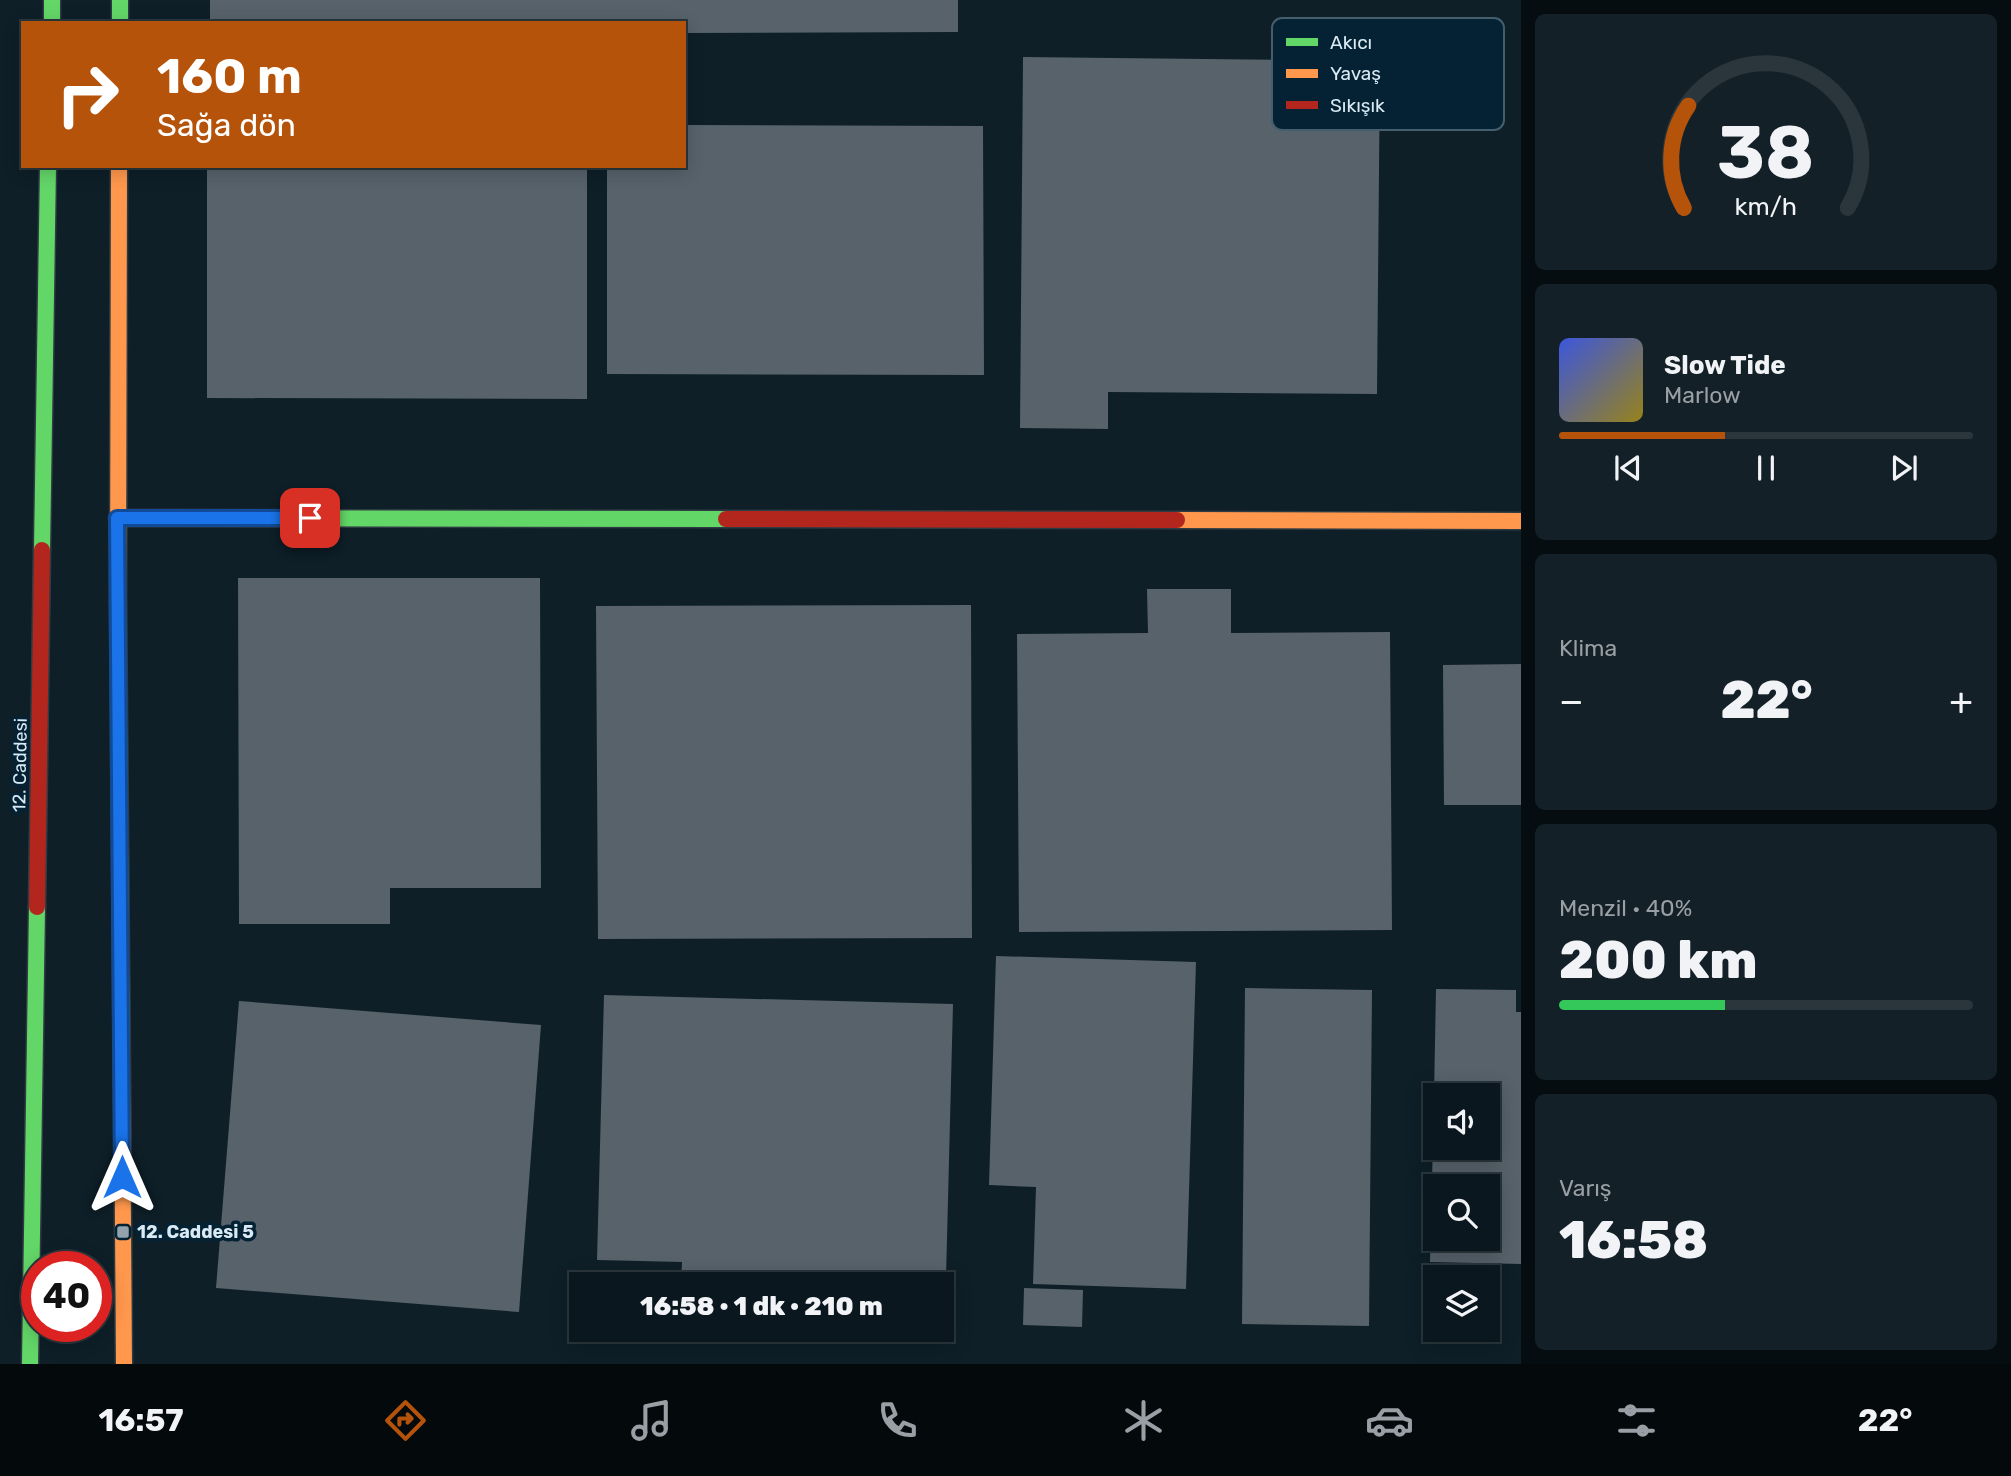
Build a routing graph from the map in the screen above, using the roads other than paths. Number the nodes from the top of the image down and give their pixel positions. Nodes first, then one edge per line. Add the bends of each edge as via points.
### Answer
1 (52, 0) edge
2 (120, 0) edge
3 (52, 21) edge
4 (120, 21) edge
5 (48, 168) edge
6 (119, 168) edge
7 (117, 518) junction
8 (1521, 521) edge
9 (30, 1364) edge
10 (124, 1364) edge

1 - 3 street
2 - 4 street
5 - 9 street, 12. Caddesi
6 - 7 street
7 - 8 street
7 - 10 street

